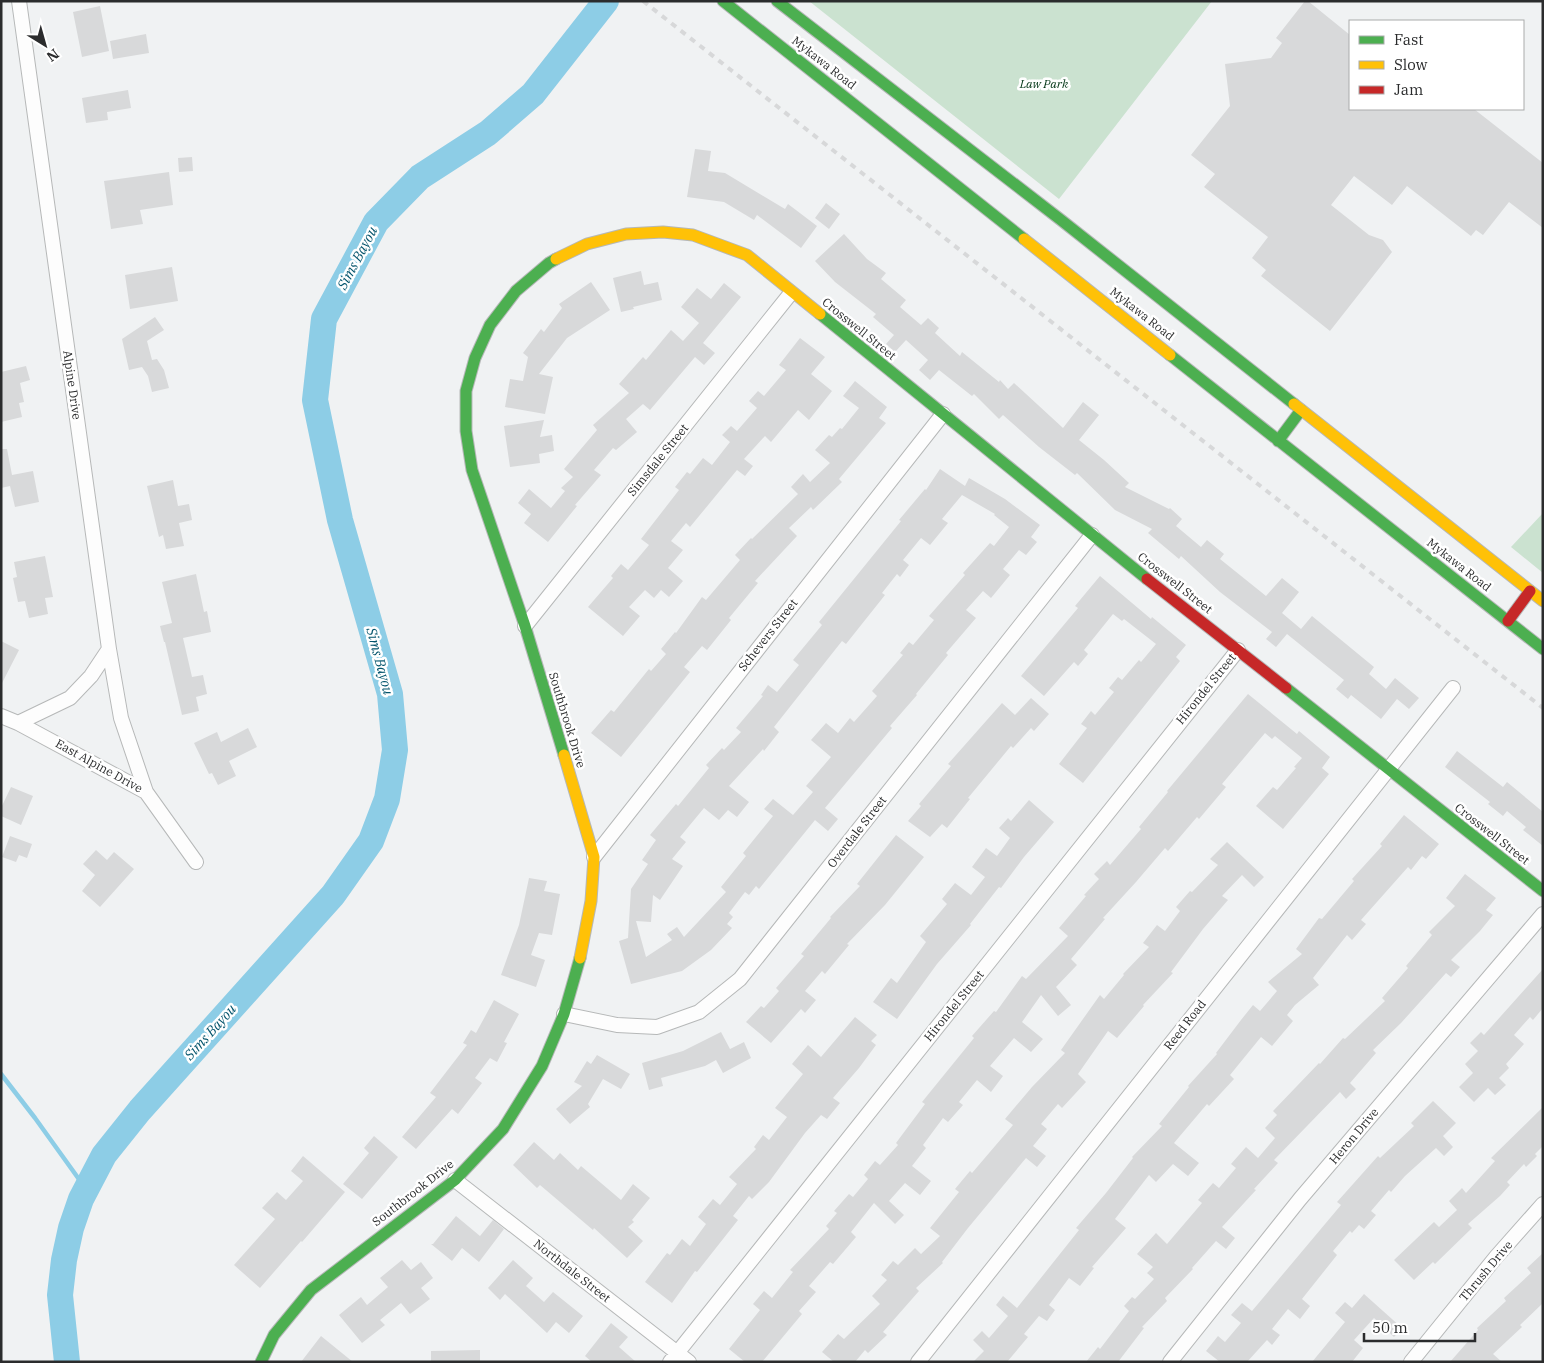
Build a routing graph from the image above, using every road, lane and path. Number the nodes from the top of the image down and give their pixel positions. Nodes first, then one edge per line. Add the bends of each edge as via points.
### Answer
1 (19, 1) edge
2 (723, 1) edge
3 (777, 1) edge
4 (791, 293) junction
5 (1301, 410) junction
6 (943, 414) junction
7 (1278, 440) junction
8 (1092, 535) junction
9 (1530, 591) junction
10 (1543, 601) edge
11 (1508, 621) junction
12 (525, 626) junction
13 (109, 649) junction
14 (1543, 649) edge
15 (1238, 650) junction
16 (1453, 688) dead end
17 (1, 716) edge
18 (18, 723) junction
19 (1388, 770) junction
20 (146, 792) junction
21 (594, 857) junction
22 (196, 862) dead end
23 (1543, 891) edge
24 (1543, 914) edge
25 (564, 1014) junction
26 (456, 1180) junction
27 (1543, 1204) edge
28 (674, 1357) edge
29 (261, 1362) edge
30 (688, 1362) edge
31 (918, 1362) edge
32 (1170, 1362) edge
33 (1411, 1362) edge

1 - 13 street, Alpine Drive
2 - 7 street, Mykawa Road
3 - 5 street, Mykawa Road
4 - 6 street, Crosswell Street
4 - 12 street, Simsdale Street
4 - 12 street, Southbrook Drive via 747,256 693,235 663,232 626,234 587,244 549,263 516,291 490,325 475,358 466,391 466,431 472,470
5 - 7 street
5 - 9 street, Mykawa Road
6 - 8 street, Crosswell Street
6 - 21 street, Schevers Street
7 - 11 street, Mykawa Road
8 - 15 street, Crosswell Street
8 - 25 street, Overdale Street via 740,979 699,1012 656,1027 617,1025
9 - 10 street, Mykawa Road
9 - 11 street
11 - 14 street, Mykawa Road
12 - 21 street, Southbrook Drive
13 - 18 street via 91,676 70,698
13 - 20 street, Alpine Drive via 120,718
15 - 19 street, Crosswell Street
15 - 28 street, Hirondel Street
16 - 19 street, Reed Road
17 - 18 street, East Alpine Drive
18 - 20 street, East Alpine Drive
19 - 23 street, Crosswell Street
19 - 31 street, Reed Road
20 - 22 street, East Alpine Drive
21 - 25 street, Southbrook Drive via 591,900 578,967
24 - 32 street, Heron Drive via 1300,1199
25 - 26 street, Southbrook Drive via 542,1066 502,1129
26 - 28 street, Northdale Street
26 - 29 street, Southbrook Drive via 312,1290 274,1335
27 - 33 street, Thrush Drive
28 - 30 street, Northdale Street

